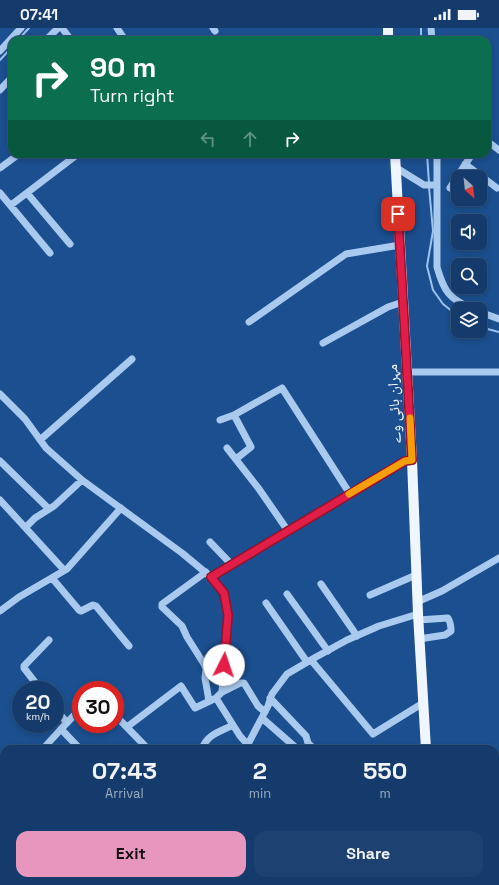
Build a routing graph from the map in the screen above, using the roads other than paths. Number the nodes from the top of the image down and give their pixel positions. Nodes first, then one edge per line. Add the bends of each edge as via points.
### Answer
1 (21, 28) edge
2 (58, 28) edge
3 (14, 36) edge
4 (50, 36) edge
5 (8, 42) edge
6 (0, 51) edge
7 (8, 81) edge
8 (0, 90) edge
9 (14, 158) edge
10 (73, 158) edge
11 (395, 158) edge
12 (436, 158) edge
13 (470, 158) edge
14 (466, 164) junction
15 (0, 168) edge
16 (396, 168) junction
17 (433, 185) junction
18 (450, 188) dead end
19 (497, 188) dead end
20 (0, 192) edge
21 (27, 193) junction
22 (11, 205) junction
23 (70, 244) dead end
24 (400, 245) junction
25 (50, 254) dead end
26 (403, 302) junction
27 (458, 302) edge
28 (487, 315) edge
29 (499, 319) edge
30 (249, 322) dead end
31 (323, 343) dead end
32 (132, 359) dead end
33 (407, 372) junction
34 (499, 372) edge
35 (0, 394) edge
36 (234, 415) junction
37 (220, 420) dead end
38 (40, 440) junction
39 (227, 448) dead end
40 (236, 460) junction
41 (412, 460) junction
42 (0, 461) edge
43 (82, 480) junction
44 (350, 494) junction
45 (0, 500) edge
46 (121, 508) junction
47 (49, 509) junction
48 (26, 527) junction
49 (288, 531) junction
50 (210, 542) dead end
51 (499, 558) edge
52 (232, 564) junction
53 (64, 570) junction
54 (208, 574) junction
55 (416, 575) junction
56 (52, 578) junction
57 (321, 584) dead end
58 (287, 594) dead end
59 (370, 595) dead end
60 (417, 602) junction
61 (266, 603) dead end
62 (0, 611) edge
63 (418, 617) junction
64 (357, 636) junction
65 (419, 639) junction
66 (48, 640) dead end
67 (129, 646) dead end
68 (328, 651) junction
69 (309, 661) junction
70 (34, 681) edge
71 (222, 692) junction
72 (216, 698) junction
73 (270, 698) junction
74 (209, 701) junction
75 (423, 703) junction
76 (264, 715) junction
77 (72, 718) edge
78 (64, 719) edge
79 (67, 723) junction
80 (124, 724) edge
81 (233, 725) junction
82 (64, 726) edge
83 (127, 727) junction
84 (64, 732) edge
85 (57, 733) edge
86 (47, 745) edge
87 (76, 745) edge
88 (144, 745) edge
89 (204, 745) edge
90 (246, 745) edge
91 (248, 745) edge
92 (292, 745) edge
93 (310, 745) edge
94 (424, 745) edge

1 - 3 street
2 - 4 street
5 - 6 street
7 - 8 street
9 - 15 street
10 - 21 street
11 - 16 main road, مہران ہائی وے
12 - 17 street
13 - 14 street
14 - 18 street
14 - 19 street
16 - 17 street via 409,177
16 - 24 main road, مہران ہائی وے
17 - 27 street via 439,273 450,296
20 - 22 street
21 - 22 street
21 - 23 street
22 - 25 street
24 - 26 main road, مہران ہائی وے
24 - 30 street via 346,254
26 - 31 street via 388,307
26 - 33 main road, مہران ہائی وے
28 - 29 street
32 - 38 street
33 - 34 street
33 - 41 main road, مہران ہائی وے
35 - 38 street via 25,418
36 - 37 street
36 - 40 street via 251,447
36 - 44 street via 282,388
38 - 43 street
39 - 40 street
40 - 49 street
41 - 44 street via 405,461
41 - 55 main road, مہران ہائی وے
42 - 47 street
43 - 46 street
43 - 47 street
44 - 49 street
45 - 48 street
46 - 53 street
46 - 54 street
47 - 48 street
48 - 53 street
49 - 52 street
50 - 52 street
51 - 60 street via 442,591
52 - 54 street
53 - 56 street
54 - 71 street via 224,593 228,615
54 - 74 street via 162,604 162,607 182,626 186,637 204,664
55 - 59 street
55 - 60 main road, مہران ہائی وے
56 - 62 street
56 - 67 street via 79,610 93,604 96,606
57 - 64 street
58 - 68 street
60 - 63 main road, مہران ہائی وے
61 - 69 street
63 - 64 street via 379,626
63 - 65 main road, مہران ہائی وے
63 - 65 street via 448,618 451,622 451,631 445,635
64 - 68 street
65 - 75 main road, مہران ہائی وے
66 - 70 street via 24,666
68 - 69 street
69 - 73 street via 287,674
69 - 75 street via 373,734
71 - 72 street
71 - 76 street via 244,683
72 - 74 street
72 - 81 street
73 - 76 street
73 - 93 street via 306,736
74 - 83 street via 195,708 181,686
75 - 94 main road, مہران ہائی وے
76 - 91 street
76 - 92 street
77 - 79 street
78 - 79 street
79 - 82 street
80 - 83 street
81 - 89 street via 212,734
81 - 90 street
83 - 88 street
84 - 87 street
85 - 86 street

